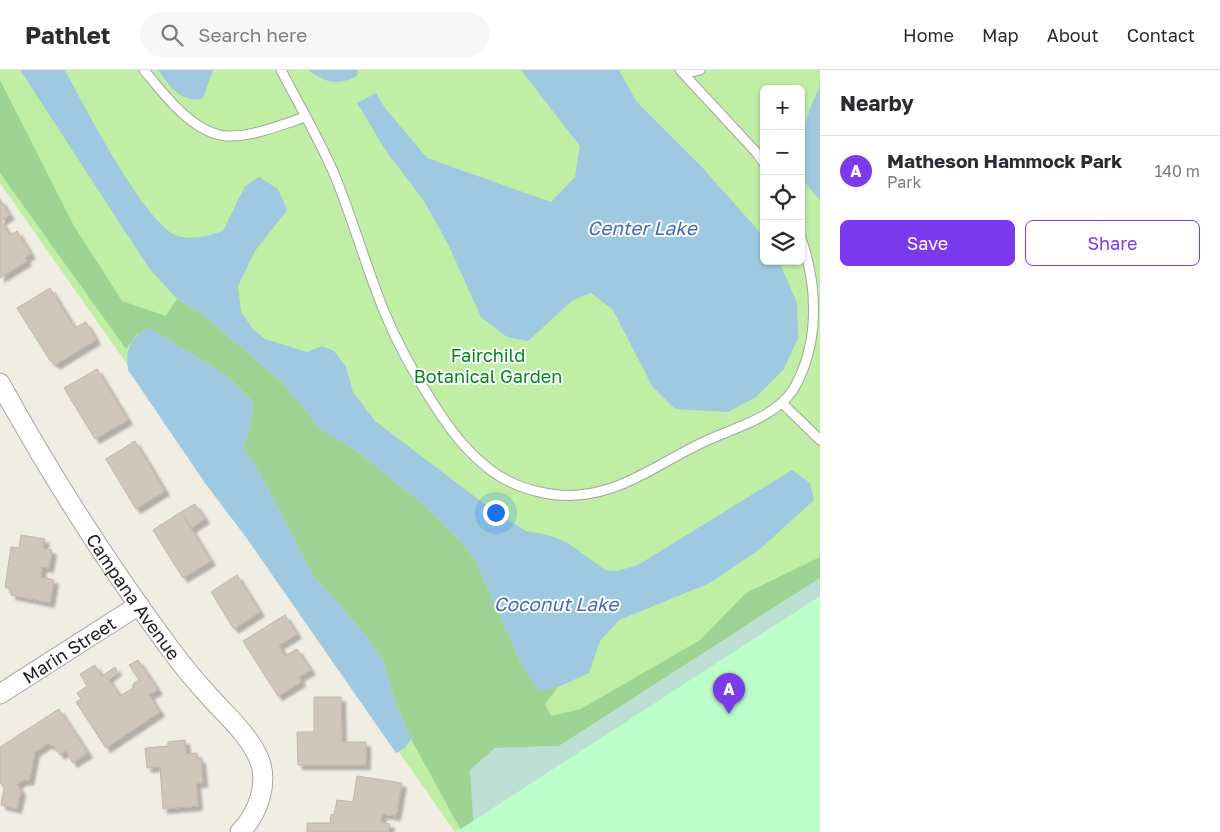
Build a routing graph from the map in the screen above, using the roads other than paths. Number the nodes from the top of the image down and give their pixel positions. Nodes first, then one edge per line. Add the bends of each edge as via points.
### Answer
1 (144, 70) edge
2 (281, 70) edge
3 (700, 70) edge
4 (682, 72) edge
5 (305, 117) junction
6 (760, 158) edge
7 (805, 253) edge
8 (0, 383) edge
9 (782, 403) junction
10 (820, 440) edge
11 (139, 605) junction
12 (0, 694) edge
13 (240, 832) edge

1 - 5 lane via 188,116 217,134 257,131
2 - 5 lane
3 - 4 lane
4 - 6 lane
5 - 9 lane via 336,177 383,310 408,362 452,432 470,453 498,475 518,486 555,495 600,492 758,418
7 - 9 lane via 815,290 813,329 802,370 793,390
8 - 11 street, Campana Avenue via 53,476
9 - 10 lane
11 - 12 street, Marin Street
11 - 13 street, Campana Avenue via 187,671 255,751 262,770 261,794 250,820

